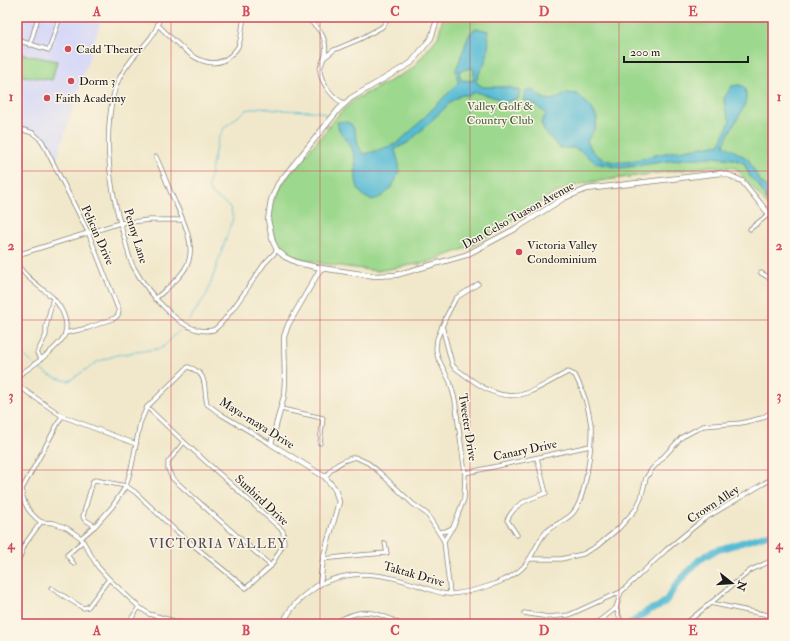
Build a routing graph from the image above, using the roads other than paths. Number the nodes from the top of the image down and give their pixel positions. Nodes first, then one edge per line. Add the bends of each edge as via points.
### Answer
1 (38, 17) edge
2 (60, 17) edge
3 (160, 17) edge
4 (244, 17) edge
5 (304, 17) edge
6 (390, 17) edge
7 (438, 17) edge
8 (158, 25) junction
9 (17, 40) edge
10 (30, 45) junction
11 (325, 57) junction
12 (345, 104) junction
13 (17, 128) edge
14 (156, 157) dead end
15 (769, 214) junction
16 (773, 219) edge
17 (182, 220) junction
18 (120, 223) junction
19 (750, 229) dead end
20 (88, 232) junction
21 (277, 250) junction
22 (17, 254) edge
23 (17, 263) edge
24 (321, 268) junction
25 (761, 273) dead end
26 (773, 280) edge
27 (478, 284) dead end
28 (53, 298) junction
29 (155, 299) junction
30 (442, 326) junction
31 (66, 333) junction
32 (41, 359) junction
33 (17, 376) edge
34 (17, 385) edge
35 (147, 407) junction
36 (281, 409) junction
37 (773, 411) edge
38 (62, 416) junction
39 (184, 442) junction
40 (320, 443) dead end
41 (136, 444) junction
42 (271, 444) junction
43 (590, 446) junction
44 (537, 458) junction
45 (465, 473) junction
46 (325, 477) junction
47 (773, 478) edge
48 (126, 486) junction
49 (41, 522) junction
50 (95, 526) junction
51 (453, 527) junction
52 (438, 532) junction
53 (517, 535) dead end
54 (82, 540) junction
55 (444, 541) junction
56 (385, 543) dead end
57 (323, 559) junction
58 (529, 560) junction
59 (773, 560) edge
60 (17, 564) edge
61 (74, 564) dead end
62 (271, 566) junction
63 (109, 579) junction
64 (320, 584) junction
65 (51, 588) dead end
66 (621, 592) junction
67 (450, 594) junction
68 (710, 602) junction
69 (139, 607) junction
70 (616, 608) junction
71 (524, 613) dead end
72 (773, 616) edge
73 (621, 622) edge
74 (128, 624) edge
75 (185, 624) edge
76 (282, 624) edge
77 (333, 624) edge
78 (400, 624) edge
79 (595, 624) edge
80 (685, 624) edge

1 - 10 street
2 - 10 street via 49,50
3 - 8 street, Penny Lane
4 - 8 street via 239,45 234,53 220,62 211,63 198,59 188,52
5 - 11 street via 321,31 326,44
6 - 11 street via 382,27 334,50
7 - 12 street via 431,38 411,63
8 - 18 street, Penny Lane via 132,59 118,82 113,98 109,139 110,169
9 - 10 street
11 - 12 street via 320,69 325,85
12 - 21 street via 278,184 271,200 268,220 270,236
13 - 20 street, Pelican Drive via 33,133 42,141
14 - 17 street
15 - 16 street, Don Celso Tuason Avenue
15 - 19 street
15 - 24 street, Don Celso Tuason Avenue via 742,181 720,173 703,174 587,189 564,198 515,229 466,255 403,273 375,276
17 - 18 street
17 - 29 street via 190,246 189,260 182,273
18 - 20 street
18 - 29 street, Penny Lane via 132,265
20 - 22 street
20 - 31 street, Pelican Drive via 119,311 118,316 88,328
21 - 24 street, Don Celso Tuason Avenue via 298,263
21 - 29 street, Penny Lane via 215,330 204,331 185,326
23 - 28 street via 28,277
24 - 36 street via 288,325 284,337 285,381
25 - 26 street
27 - 30 street, Tweeter Drive via 456,298
28 - 31 street via 62,310
28 - 32 street via 46,335 37,350
30 - 43 street, Taktak Drive via 454,367 488,390 506,396 525,394 568,372 575,374 588,408
30 - 45 street, Tweeter Drive via 436,349 455,400
31 - 32 street via 60,343
32 - 33 street
34 - 38 street
35 - 39 street, Sunbird Drive
35 - 41 street, Maya-maya Drive via 140,423
35 - 42 street, Maya-maya Drive via 188,367 200,374 205,383 206,404
36 - 40 street via 323,418
36 - 42 street
37 - 58 street via 762,418 741,423 703,426 682,437 646,478 636,510 602,542 582,554 561,559
38 - 41 street
38 - 49 street via 22,489 22,497 28,510
39 - 62 street, Sunbird Drive via 283,531 284,543
39 - 62 street via 168,462 172,478
41 - 48 street, Maya-maya Drive
42 - 46 street, Maya-maya Drive
43 - 44 street, Canary Drive
43 - 58 street, Taktak Drive via 580,501 572,514 546,532
44 - 45 street, Canary Drive
44 - 53 street via 546,493 518,505 512,511 508,520
45 - 51 street, Tweeter Drive via 464,499
46 - 52 street via 344,460 355,457 368,463 426,514
46 - 57 street via 335,489 339,502
47 - 66 street, Crown Alley via 704,519
48 - 50 street, Maya-maya Drive
48 - 50 street via 93,481 83,516
48 - 62 street, Sunbird Drive via 246,588
49 - 54 street via 67,528
49 - 60 street via 25,544
50 - 54 street, Maya-maya Drive
51 - 52 street
51 - 55 street, Tweeter Drive
52 - 55 street
54 - 61 street, Maya-maya Drive via 67,554
54 - 63 street via 98,567
55 - 67 street
56 - 57 street via 387,553
57 - 64 street
58 - 67 street, Taktak Drive via 517,572 497,583 472,591
59 - 68 street via 751,570
63 - 65 street via 86,608
63 - 69 street
64 - 67 street, Taktak Drive via 341,576 367,573 388,576
64 - 76 street, Taktak Drive via 301,597
66 - 70 street
66 - 71 street via 569,615 548,617
68 - 72 street
68 - 80 street
69 - 74 street
69 - 75 street via 149,614
70 - 73 street
70 - 79 street
77 - 78 street via 358,612 371,612

